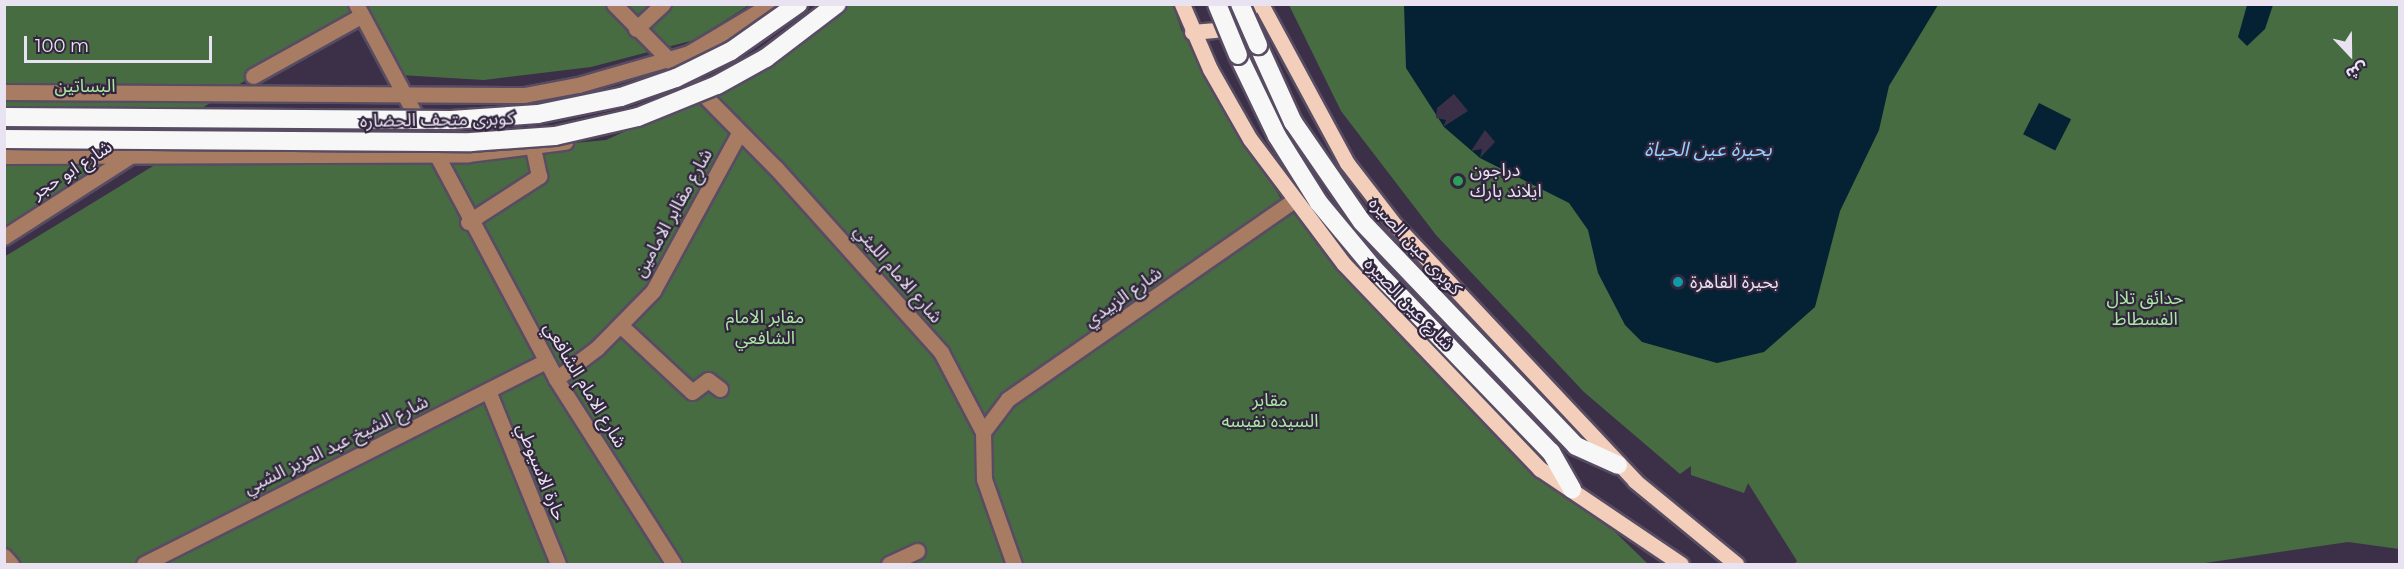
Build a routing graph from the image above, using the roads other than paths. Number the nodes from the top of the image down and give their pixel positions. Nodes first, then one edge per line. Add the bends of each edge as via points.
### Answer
1 (614, 4) edge
2 (663, 4) edge
3 (771, 4) edge
4 (798, 4) edge
5 (837, 4) edge
6 (847, 4) edge
7 (1182, 4) edge
8 (1217, 4) edge
9 (1240, 4) edge
10 (1252, 4) edge
11 (1262, 4) edge
12 (358, 10) edge
13 (636, 29) junction
14 (1192, 32) junction
15 (666, 60) junction
16 (254, 76) dead end
17 (4, 92) edge
18 (401, 94) junction
19 (703, 98) junction
20 (4, 117) edge
21 (739, 133) junction
22 (4, 139) edge
23 (533, 148) junction
24 (432, 154) junction
25 (4, 156) edge
26 (130, 156) junction
27 (1293, 201) junction
28 (468, 222) junction
29 (4, 237) edge
30 (620, 325) junction
31 (546, 361) junction
32 (556, 379) junction
33 (720, 389) dead end
34 (489, 393) junction
35 (982, 432) junction
36 (1618, 465) junction
37 (1572, 489) junction
38 (917, 550) dead end
39 (4, 556) edge
40 (11, 564) edge
41 (144, 564) edge
42 (556, 564) edge
43 (674, 564) edge
44 (889, 564) edge
45 (1014, 564) edge
46 (1681, 564) edge
47 (1736, 564) edge

1 - 13 street, شارع الامام الليثي
2 - 13 street
3 - 15 street via 708,44
4 - 20 highway, كوبرى متحف الحضاره, bridge via 731,51 676,78 603,102 538,114 452,120
5 - 22 highway, كوبرى متحف الحضاره, bridge via 766,58 717,85 638,117 555,136 471,142
6 - 19 street via 775,59
7 - 14 main road, شارع عين الصيره
8 - 37 highway, bridge via 1255,95 1318,203 1374,269 1551,452
9 - 36 highway, كوبرى عين الصيره, bridge via 1293,122 1362,222 1572,442 1587,454
10 - 14 main road via 1225,29
11 - 36 main road via 1347,163 1395,225
12 - 16 street
12 - 18 street, شارع الامام الشافعي
13 - 15 street, شارع الامام الليثي
14 - 27 main road, شارع عين الصيره via 1250,139
15 - 18 street via 524,95
15 - 19 street, شارع الامام الليثي
17 - 18 street
18 - 24 street, شارع الامام الشافعي
19 - 21 street, شارع الامام الليثي
19 - 23 street via 627,126
21 - 30 street, شارع مقاابر الامامين via 666,272
21 - 35 street, شارع الامام الليثي via 819,214 940,352
23 - 24 street
23 - 28 street via 539,176
24 - 26 street
24 - 28 street, شارع الامام الشافعي
25 - 26 street
26 - 29 street, شارع ابو حجر
27 - 35 street, شارع الزبيدي via 1008,399
27 - 37 main road, شارع عين الصيره via 1344,264 1540,469
28 - 31 street, شارع الامام الشافعي
30 - 32 street, شارع مقاابر الامامين
30 - 33 street via 692,392 708,380
31 - 32 street, شارع الامام الشافعي
31 - 34 street, شارع الشيخ عبد العزيز الشبي
32 - 43 street, شارع الامام الشافعي
34 - 41 street, شارع الشيخ عبد العزيز الشبي via 339,463
34 - 42 street, حارة الاسيوطي
35 - 45 street, شارع الامام الليثي via 990,506
36 - 47 main road
37 - 46 main road, شارع عين الصيره
38 - 44 street
39 - 40 street

